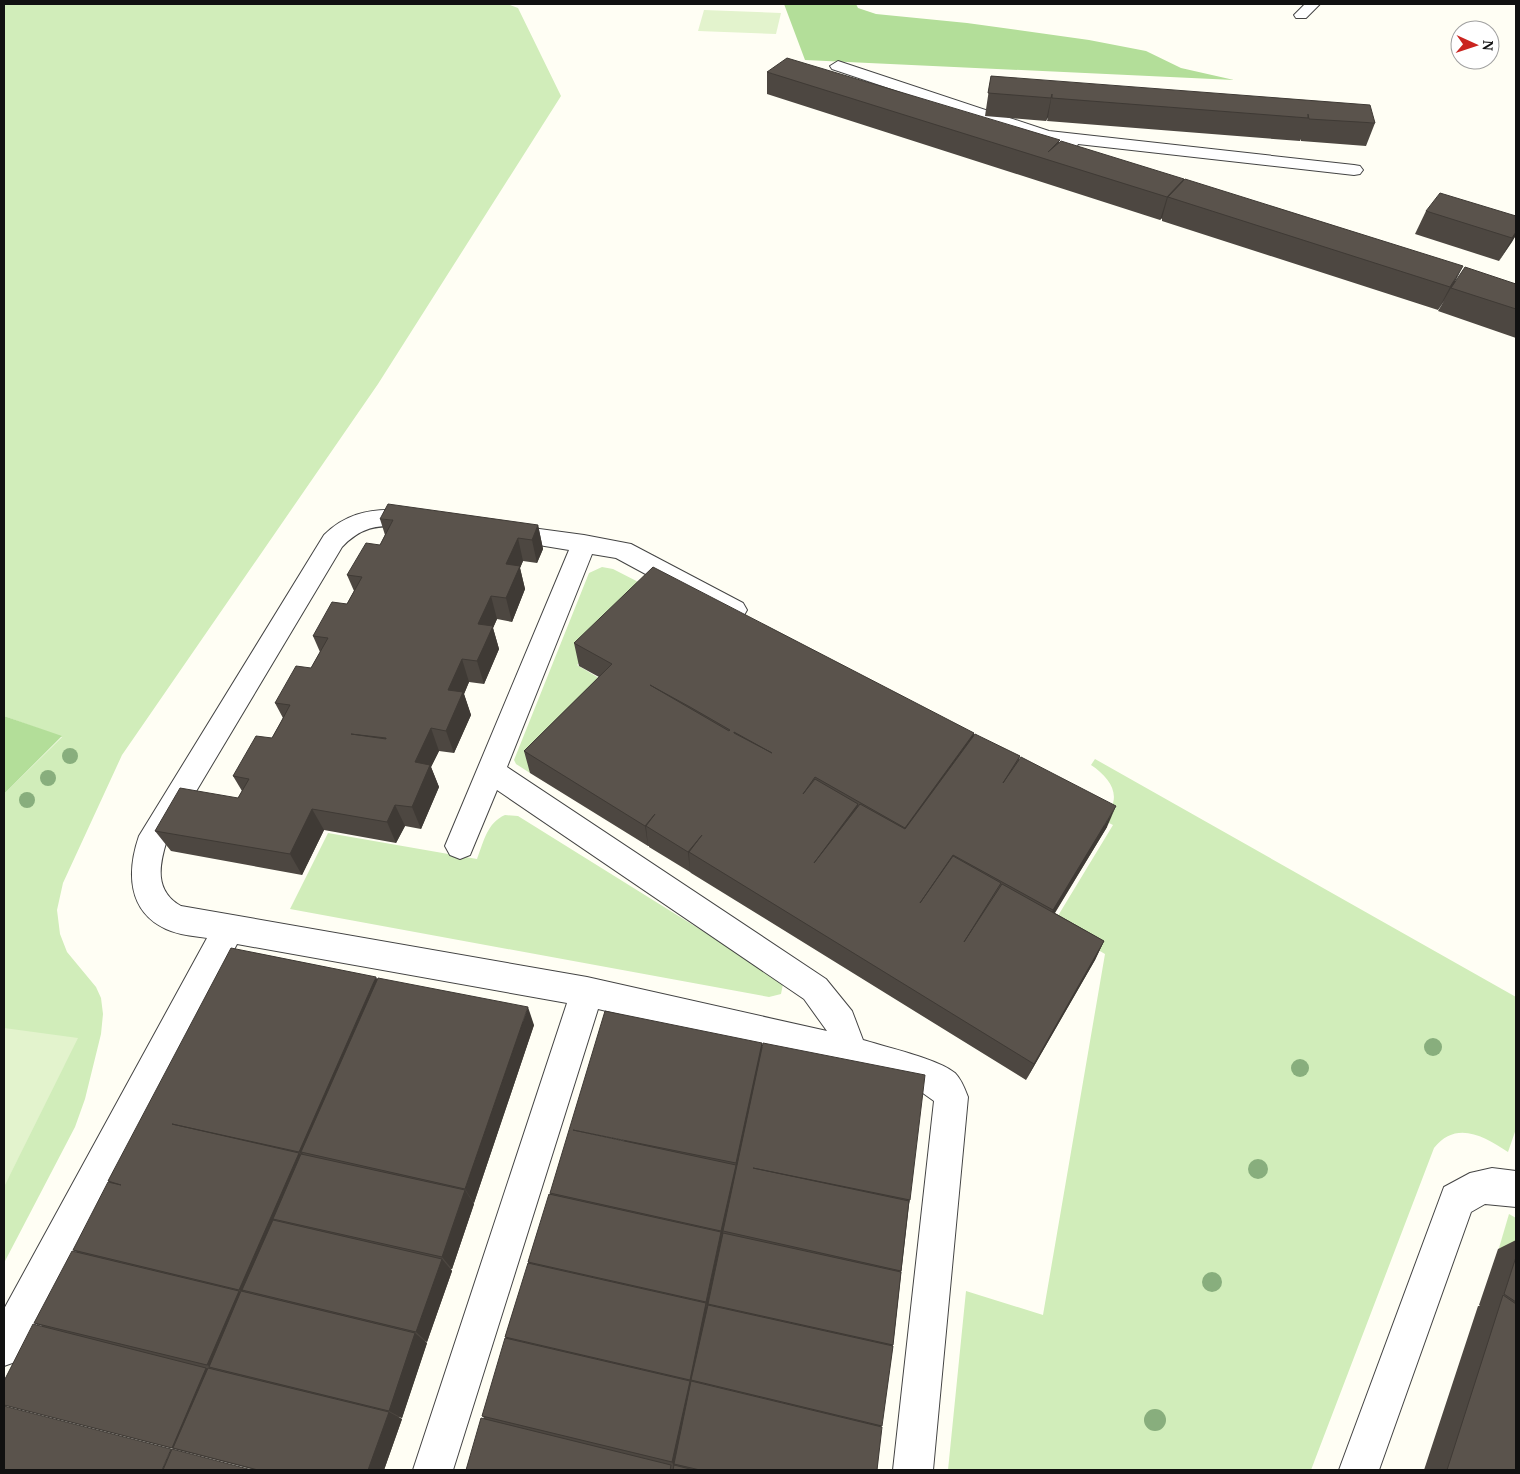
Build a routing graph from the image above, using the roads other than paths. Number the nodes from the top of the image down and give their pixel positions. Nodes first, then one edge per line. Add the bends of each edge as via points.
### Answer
1 (1313, 4) edge
2 (1301, 15) dead end
3 (838, 66) dead end
4 (1042, 135) junction
5 (1117, 160) edge
6 (1354, 170) dead end
7 (437, 523) edge
8 (476, 529) edge
9 (584, 544) junction
10 (753, 620) edge
11 (491, 771) junction
12 (460, 846) dead end
13 (229, 928) junction
14 (587, 992) junction
15 (850, 1052) junction
16 (1516, 1189) edge
17 (4, 1347) edge
18 (433, 1470) edge
19 (913, 1470) edge
20 (1359, 1470) edge

1 - 2 street
3 - 4 street
4 - 5 street
4 - 6 street
7 - 13 street via 372,517 359,520 339,533 154,836 146,856 144,874 154,905 176,920
8 - 9 street
9 - 10 street via 622,550
9 - 11 street
11 - 12 street
11 - 15 street via 815,989 841,1022
13 - 14 street
13 - 17 street
14 - 15 street
14 - 18 street
15 - 19 street via 928,1077 943,1085 951,1097
16 - 20 street via 1485,1186 1464,1192 1457,1200

